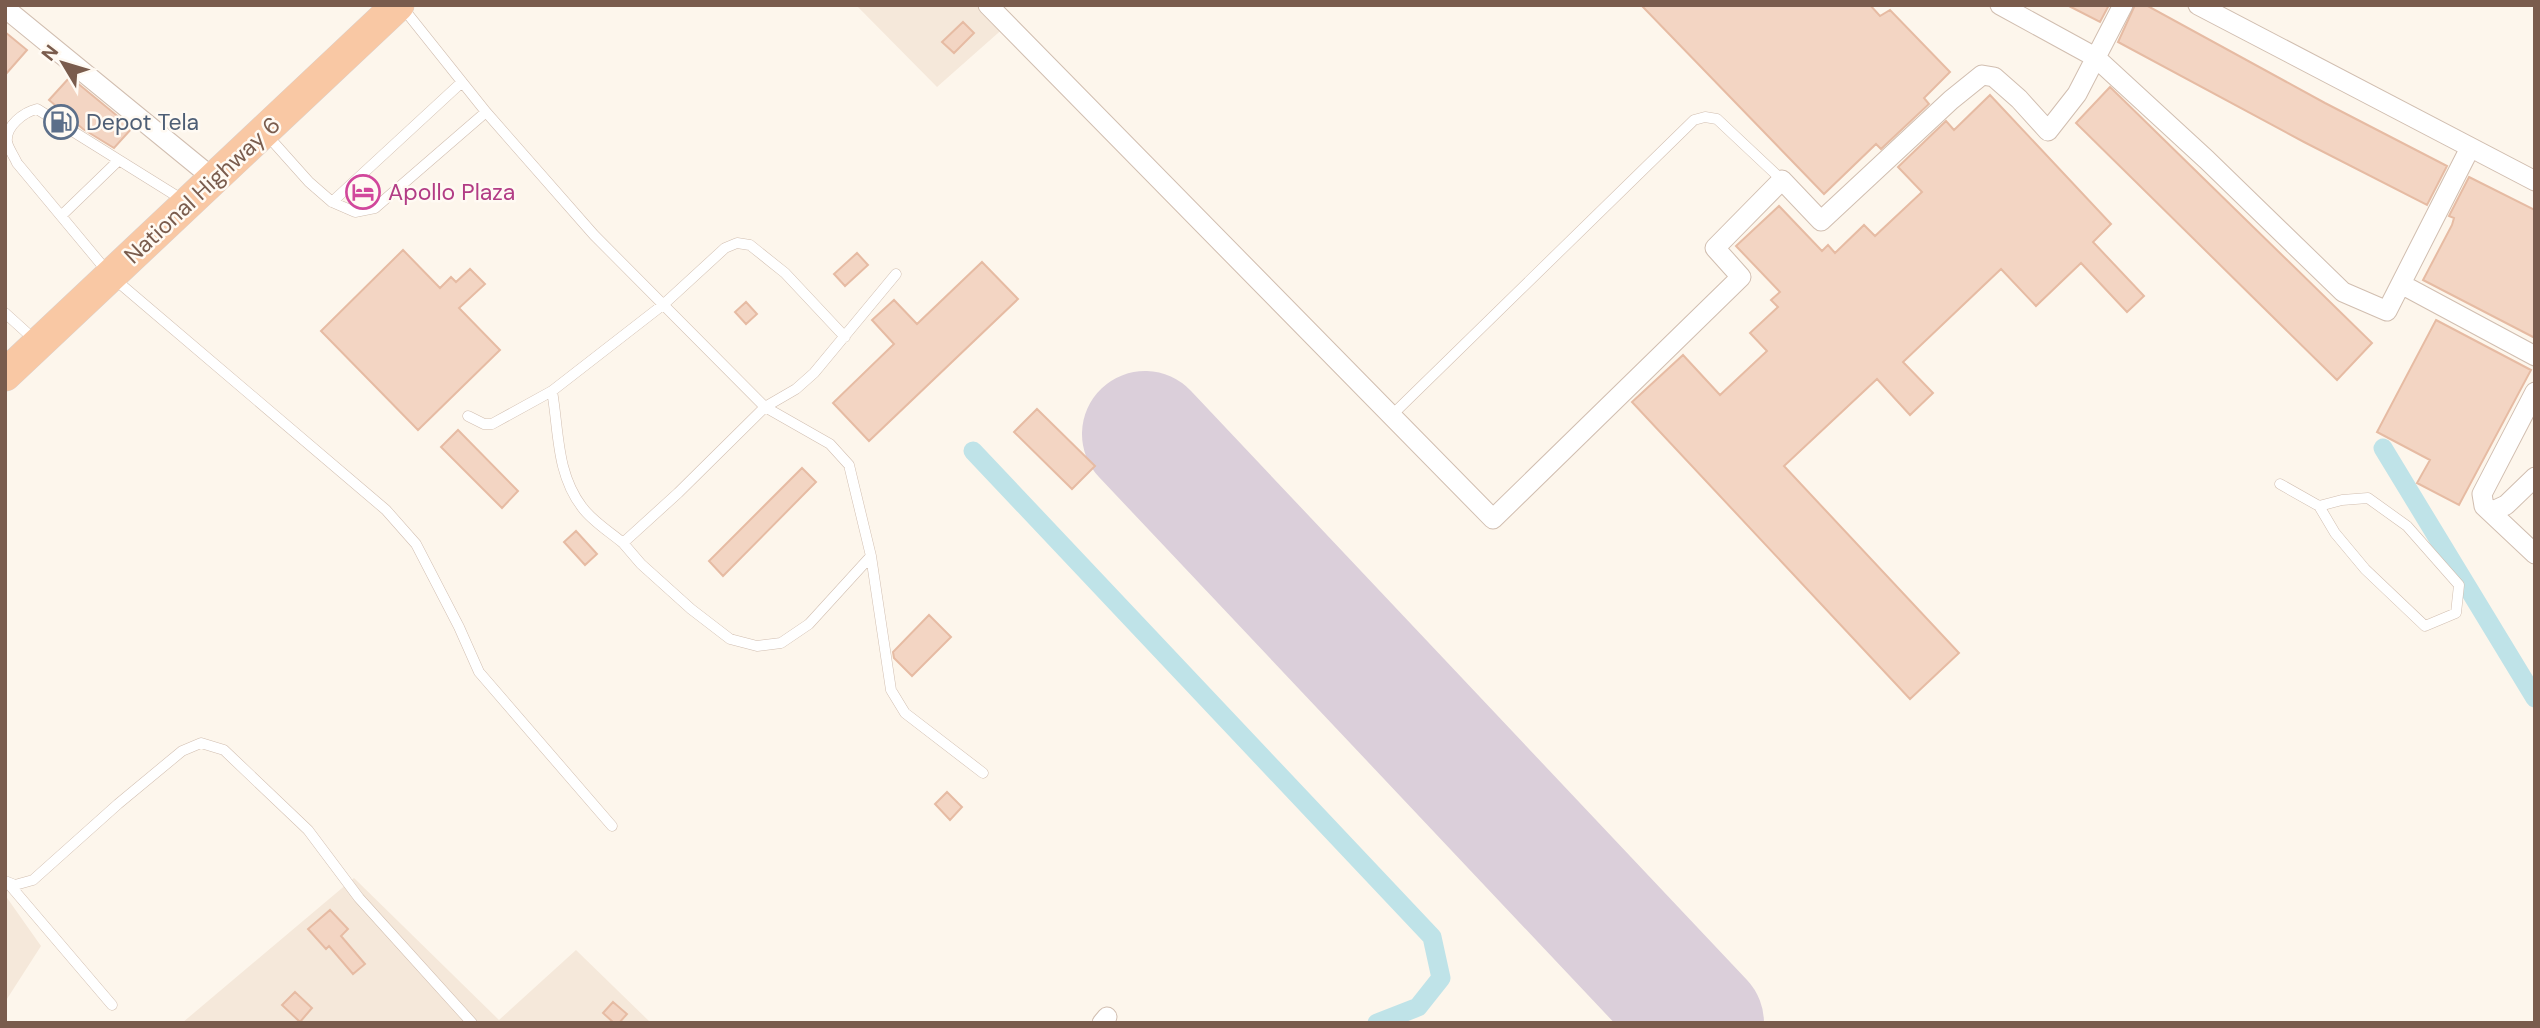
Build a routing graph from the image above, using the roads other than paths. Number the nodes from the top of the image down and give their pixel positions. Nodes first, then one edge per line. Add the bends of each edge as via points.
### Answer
1 (400, 5) edge
2 (988, 5) edge
3 (2000, 5) edge
4 (2123, 5) edge
5 (2199, 5) edge
6 (5, 8) edge
7 (2095, 57) junction
8 (463, 82) junction
9 (486, 112) junction
10 (264, 132) junction
11 (2470, 148) junction
12 (119, 160) junction
13 (214, 179) junction
14 (1782, 180) junction
15 (2535, 181) edge
16 (332, 202) junction
17 (188, 203) junction
18 (61, 216) junction
19 (896, 274) dead end
20 (111, 276) junction
21 (2400, 284) junction
22 (664, 304) junction
23 (5, 313) edge
24 (845, 337) junction
25 (38, 344) junction
26 (2535, 356) edge
27 (5, 375) edge
28 (552, 391) junction
29 (2535, 392) edge
30 (765, 407) junction
31 (1391, 415) junction
32 (468, 416) dead end
33 (2535, 477) edge
34 (2280, 484) dead end
35 (2319, 506) junction
36 (2484, 506) junction
37 (623, 543) junction
38 (2535, 555) edge
39 (871, 556) junction
40 (983, 773) dead end
41 (612, 826) dead end
42 (7, 882) edge
43 (112, 1005) dead end
44 (472, 1023) edge

1 - 8 lane
1 - 10 highway, National Highway 6
2 - 31 street
3 - 7 street
4 - 7 street
5 - 11 street
6 - 13 street
7 - 14 street via 2077,94 2048,131 1994,76 1982,75 1821,221
7 - 21 street via 2343,292 2387,312
8 - 9 lane
8 - 16 lane
9 - 16 lane via 375,208 355,212
9 - 22 lane via 594,234
10 - 13 highway, National Highway 6
10 - 16 lane
11 - 15 street
11 - 21 street
12 - 17 lane
12 - 18 lane
12 - 18 lane via 37,109 26,112 8,132 7,144
13 - 17 highway, National Highway 6
14 - 31 lane via 1717,118 1693,120
14 - 31 street via 1715,248 1741,277 1493,519
17 - 20 highway, National Highway 6
18 - 20 lane
19 - 24 lane
20 - 25 highway, National Highway 6
20 - 41 lane via 386,510 416,544 479,672
21 - 26 street
22 - 24 lane via 725,248 737,243 750,245 785,273
22 - 28 lane
22 - 30 lane
23 - 25 lane
24 - 30 lane via 796,389
25 - 27 highway, National Highway 6
28 - 32 lane via 492,424
28 - 37 lane via 570,490 583,509
29 - 36 street via 2482,494
30 - 37 lane
30 - 39 lane via 830,444 849,464
33 - 36 street via 2506,505 2493,510
34 - 35 lane
35 - 35 lane via 2365,569 2425,626 2456,613 2459,585 2407,526 2368,498
36 - 38 street
37 - 39 lane via 641,564 730,639 757,646 781,643 809,624
39 - 40 lane via 891,690 905,713
42 - 43 lane
42 - 44 lane via 33,880 118,804 183,751 201,743 224,750 309,830 359,898

